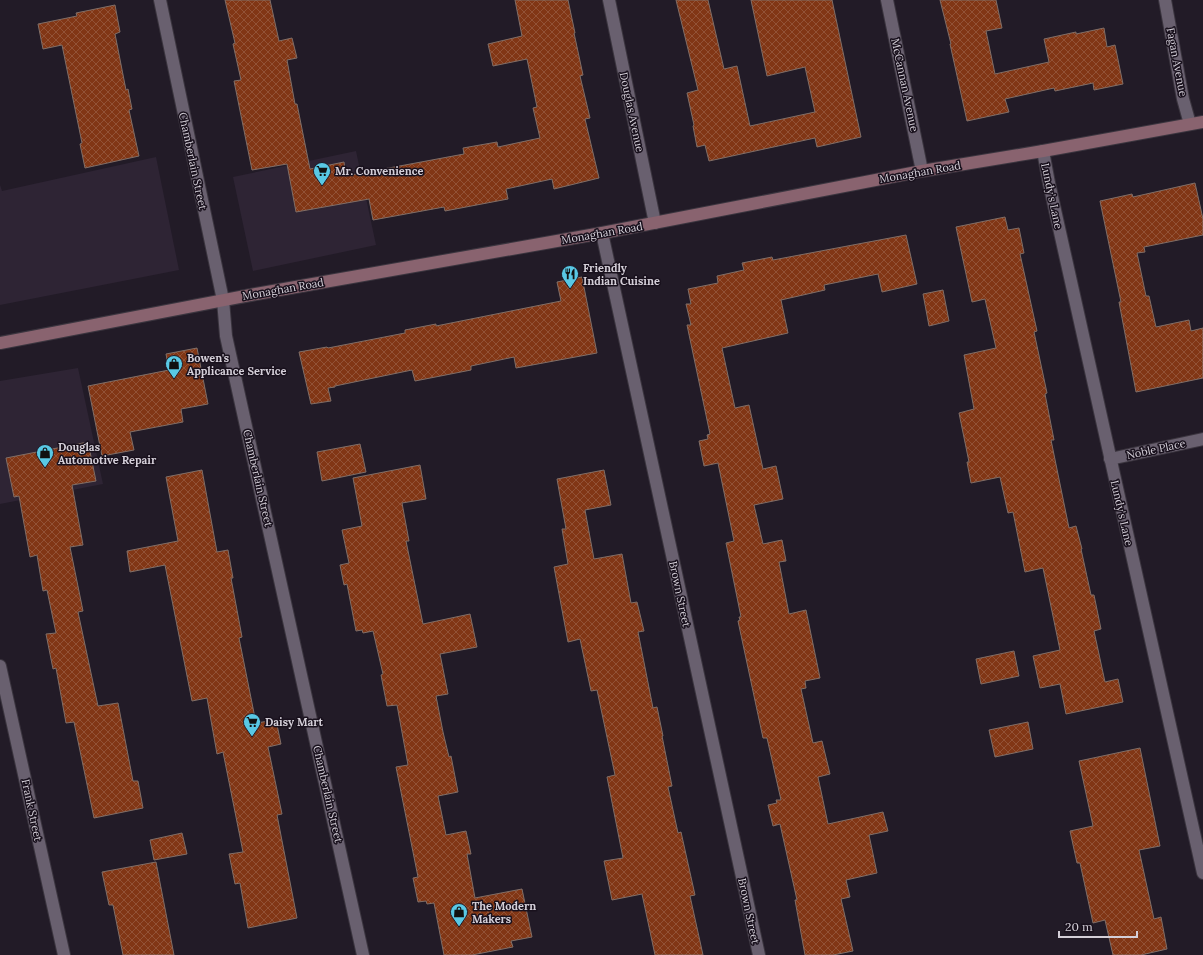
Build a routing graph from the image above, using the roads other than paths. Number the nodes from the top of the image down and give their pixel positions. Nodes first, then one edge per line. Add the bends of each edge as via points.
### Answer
1 (160, 0) edge
2 (609, 0) edge
3 (887, 0) edge
4 (1165, 0) edge
5 (1203, 122) edge
6 (1190, 124) junction
7 (1043, 151) junction
8 (922, 171) junction
9 (655, 223) junction
10 (602, 234) junction
11 (223, 300) junction
12 (0, 343) edge
13 (1203, 439) edge
14 (1110, 458) junction
15 (0, 666) edge
16 (1203, 873) edge
17 (64, 955) edge
18 (364, 955) edge
19 (759, 955) edge

1 - 11 street, Chamberlain Street
2 - 9 street, Douglas Avenue
3 - 8 street, McCannan Avenue
4 - 6 street, Fagan Avenue
5 - 6 main road, Monaghan Road
6 - 7 main road, Monaghan Road
7 - 8 main road, Monaghan Road
7 - 14 street, Lundy's Lane
8 - 9 main road, Monaghan Road
9 - 10 main road, Monaghan Road
10 - 11 main road, Monaghan Road
10 - 19 street, Brown Street
11 - 12 main road, Monaghan Road
11 - 18 street, Chamberlain Street via 226,336
13 - 14 street, Noble Place
14 - 16 street, Lundy's Lane
15 - 17 street, Frank Street

